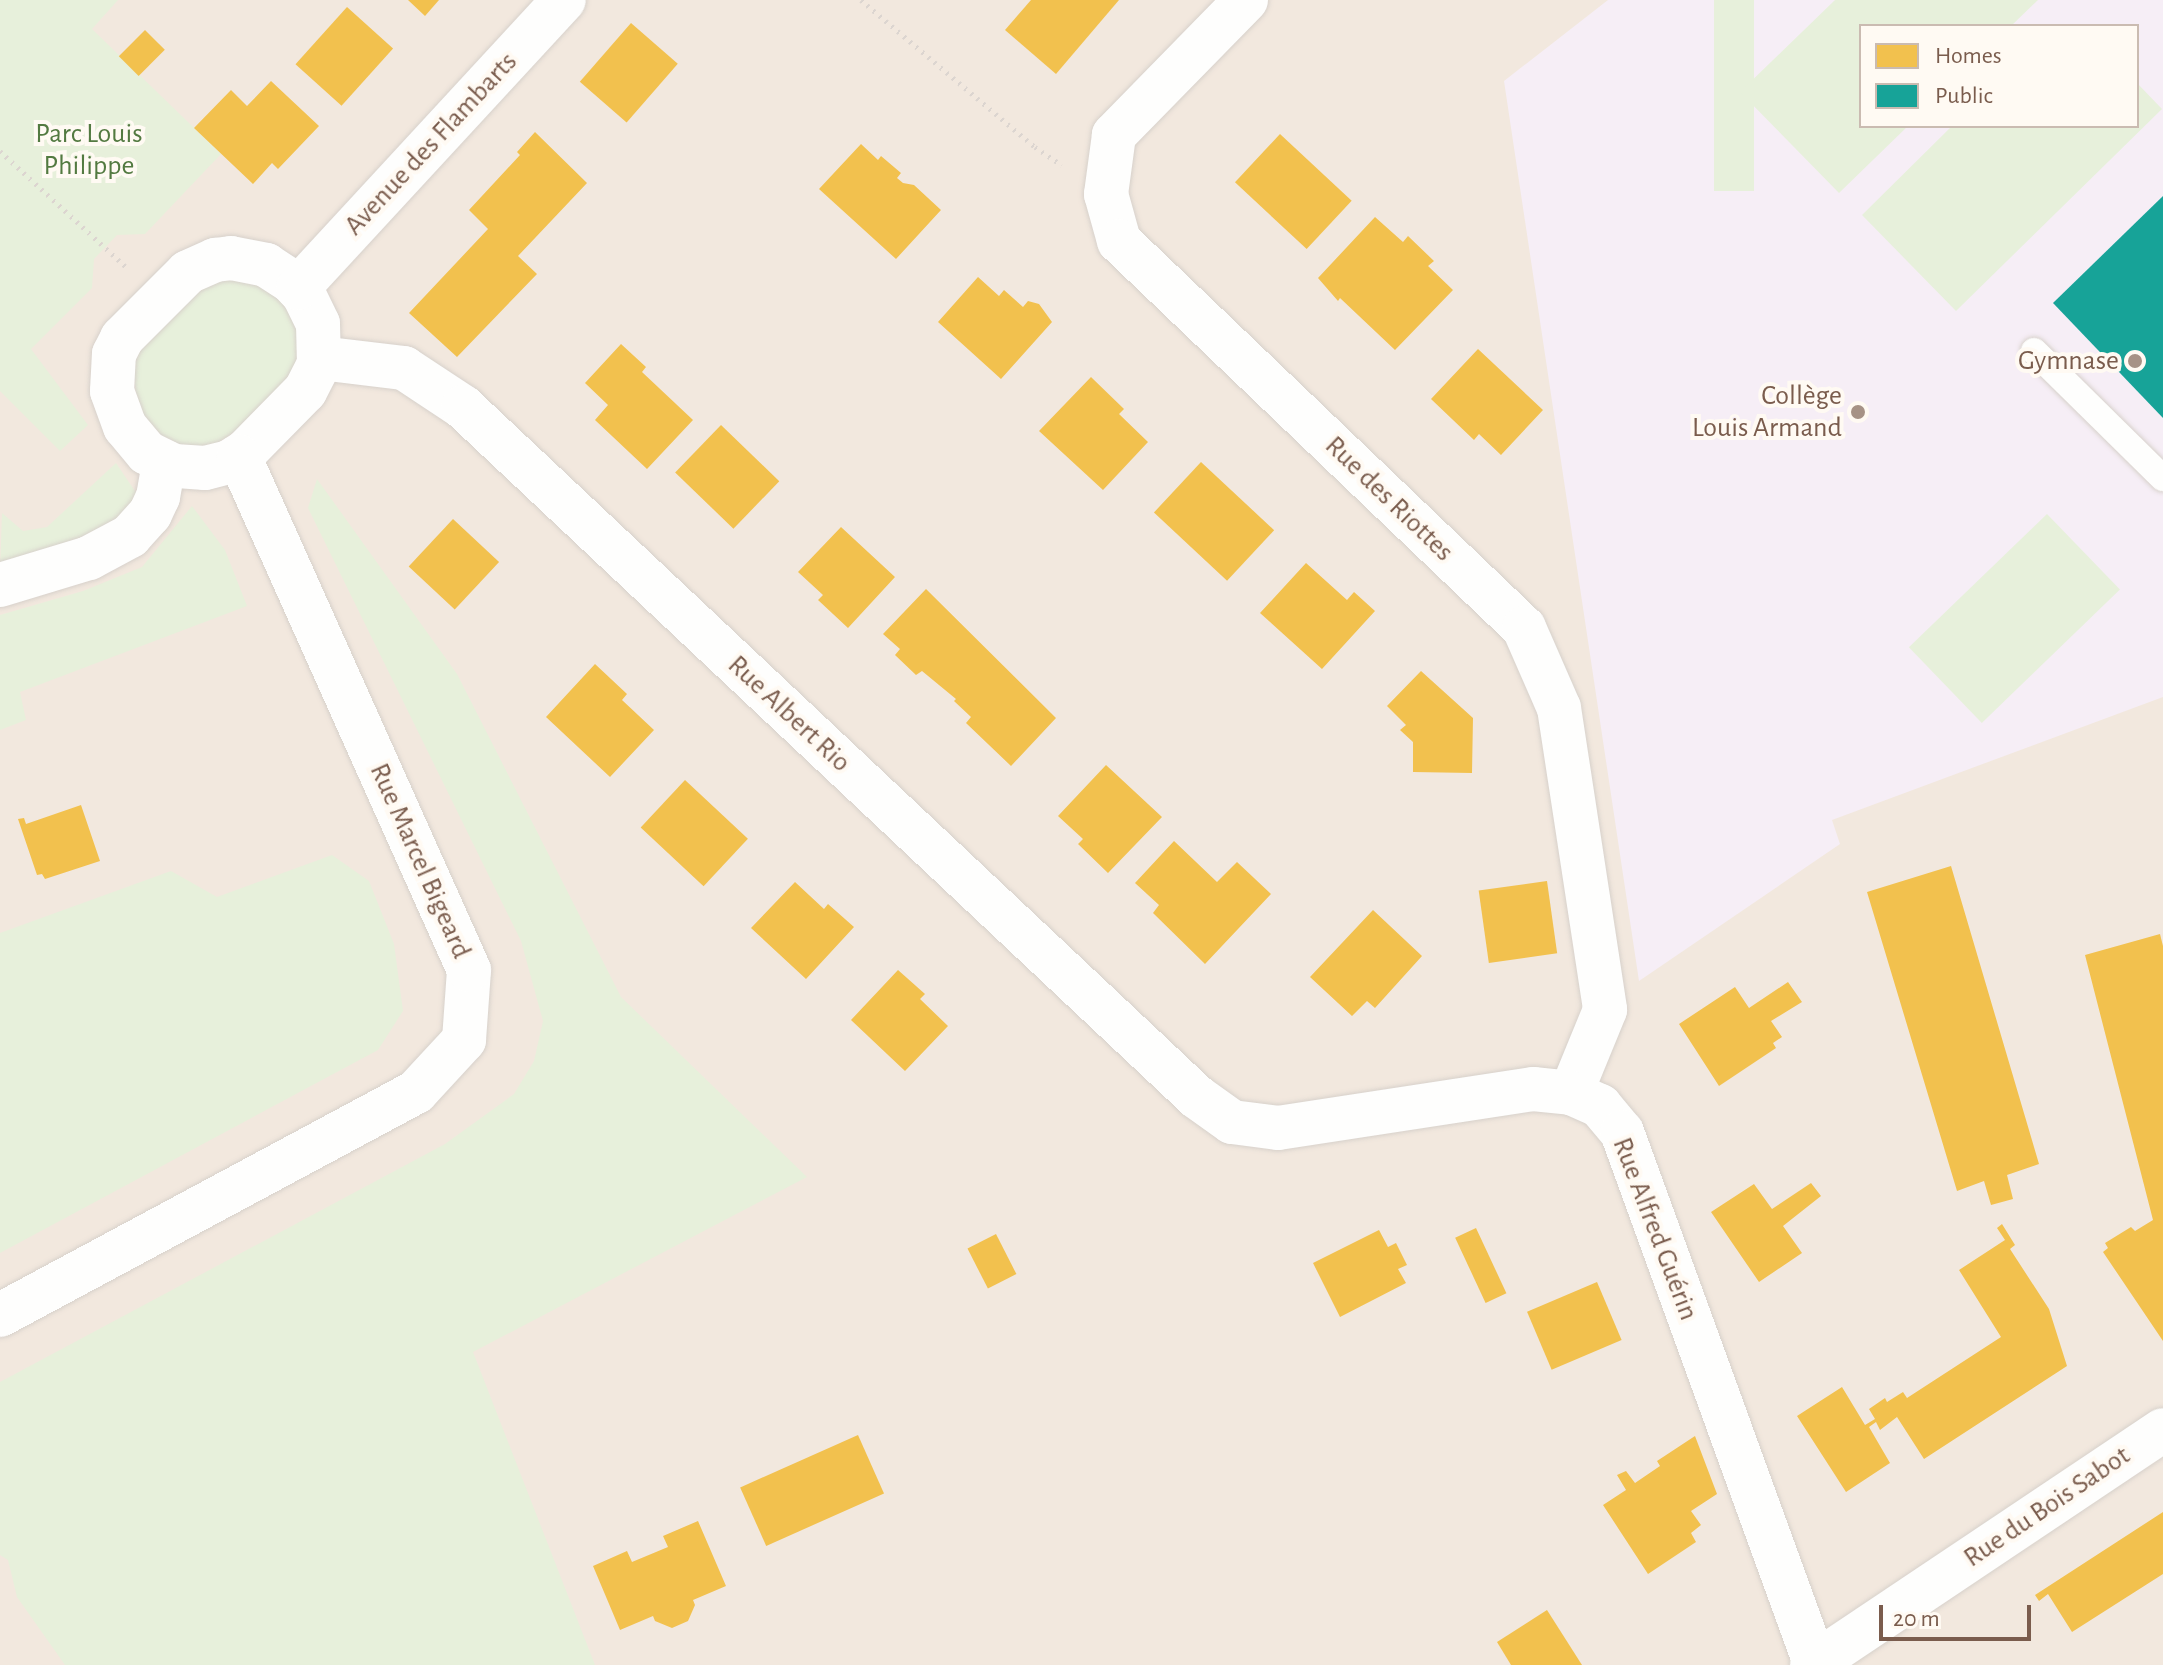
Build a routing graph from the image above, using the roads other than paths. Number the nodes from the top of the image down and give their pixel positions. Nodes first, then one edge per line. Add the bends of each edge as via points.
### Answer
1 (564, 0) edge
2 (1246, 0) edge
3 (298, 288) junction
4 (2034, 351) dead end
5 (320, 358) junction
6 (239, 456) junction
7 (164, 462) junction
8 (2163, 478) edge
9 (0, 585) edge
10 (1571, 1093) junction
11 (1232, 1122) joint
12 (0, 1315) edge
13 (2163, 1430) edge
14 (1814, 1664) edge

1 - 3 street, Avenue des Flambarts
2 - 10 street, Rue des Riottes via 1114,135 1106,194 1119,241 1524,628 1559,708 1605,1010
3 - 5 street via 318,324
3 - 7 street via 266,265 231,258 200,265 122,338 111,372 114,400 125,427 147,453
4 - 8 lane
5 - 6 street via 305,391
5 - 11 street, Rue Albert Rio via 404,368 463,407 1197,1097
6 - 7 street via 205,468
6 - 12 street, Rue Marcel Bigeard via 469,970 464,1040 416,1092
7 - 9 street via 154,506 130,536 89,558
10 - 11 street, Rue Alfred Guérin via 1533,1089 1278,1128
10 - 14 street, Rue Alfred Guérin via 1600,1106 1622,1132
13 - 14 street, Rue du Bois Sabot

